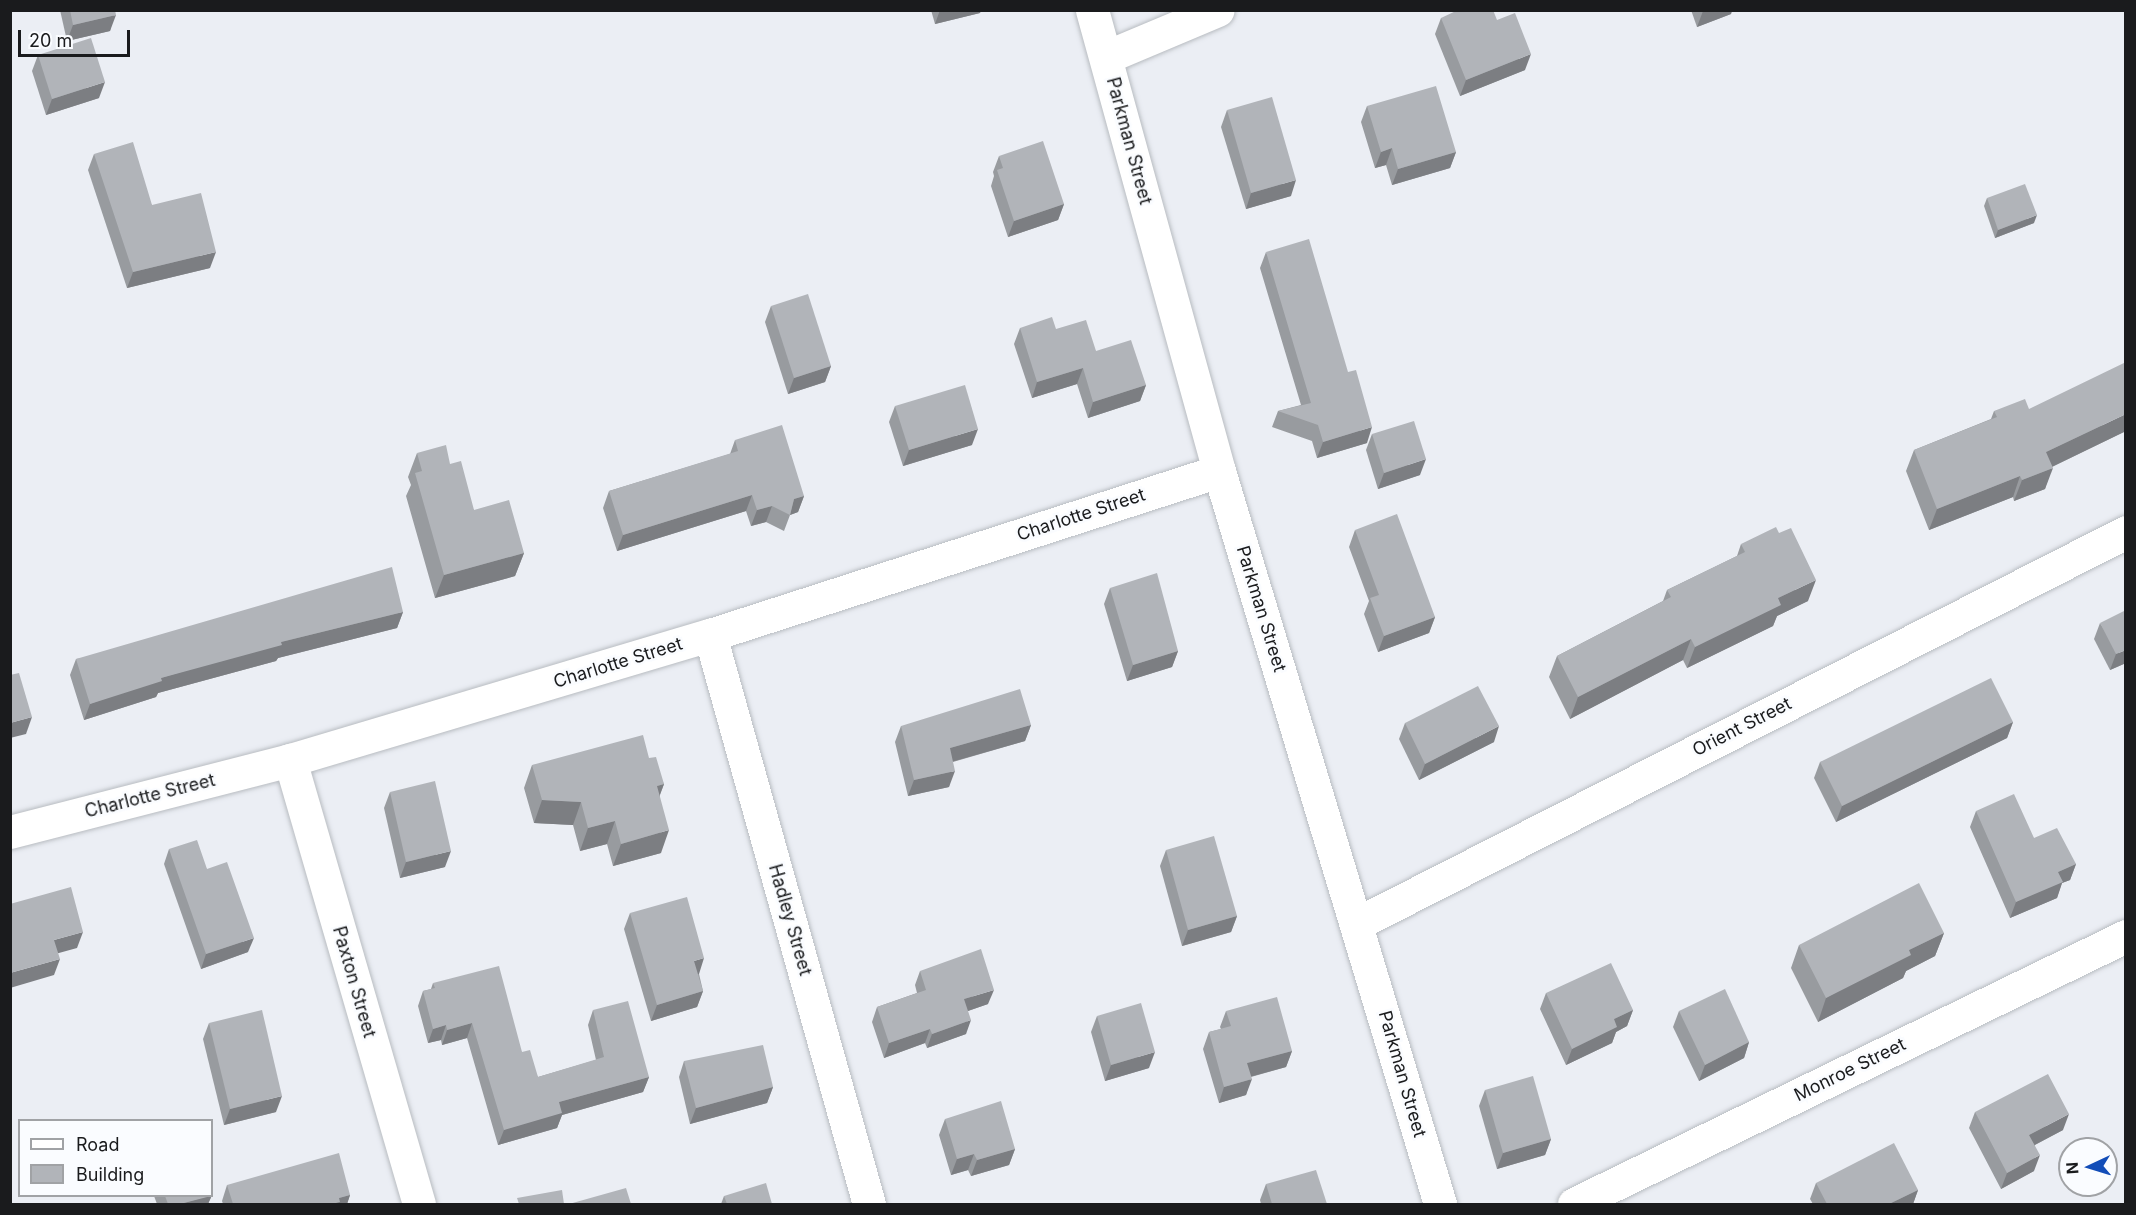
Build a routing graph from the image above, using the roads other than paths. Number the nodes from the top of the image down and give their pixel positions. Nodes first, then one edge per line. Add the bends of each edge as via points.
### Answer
1 (1092, 10) edge
2 (1218, 10) edge
3 (1107, 57) junction
4 (1218, 471) junction
5 (2126, 532) edge
6 (710, 635) junction
7 (290, 760) junction
8 (10, 832) edge
9 (1358, 923) junction
10 (2126, 936) edge
11 (419, 1204) edge
12 (869, 1204) edge
13 (1440, 1204) edge
14 (1574, 1204) edge

1 - 3 street, Parkman Street
2 - 3 street
3 - 4 street, Parkman Street
4 - 6 street, Charlotte Street
4 - 9 street, Parkman Street
5 - 9 street, Orient Street
6 - 7 street, Charlotte Street
6 - 12 street, Hadley Street
7 - 8 street, Charlotte Street
7 - 11 street, Paxton Street
9 - 13 street, Parkman Street
10 - 14 street, Monroe Street

